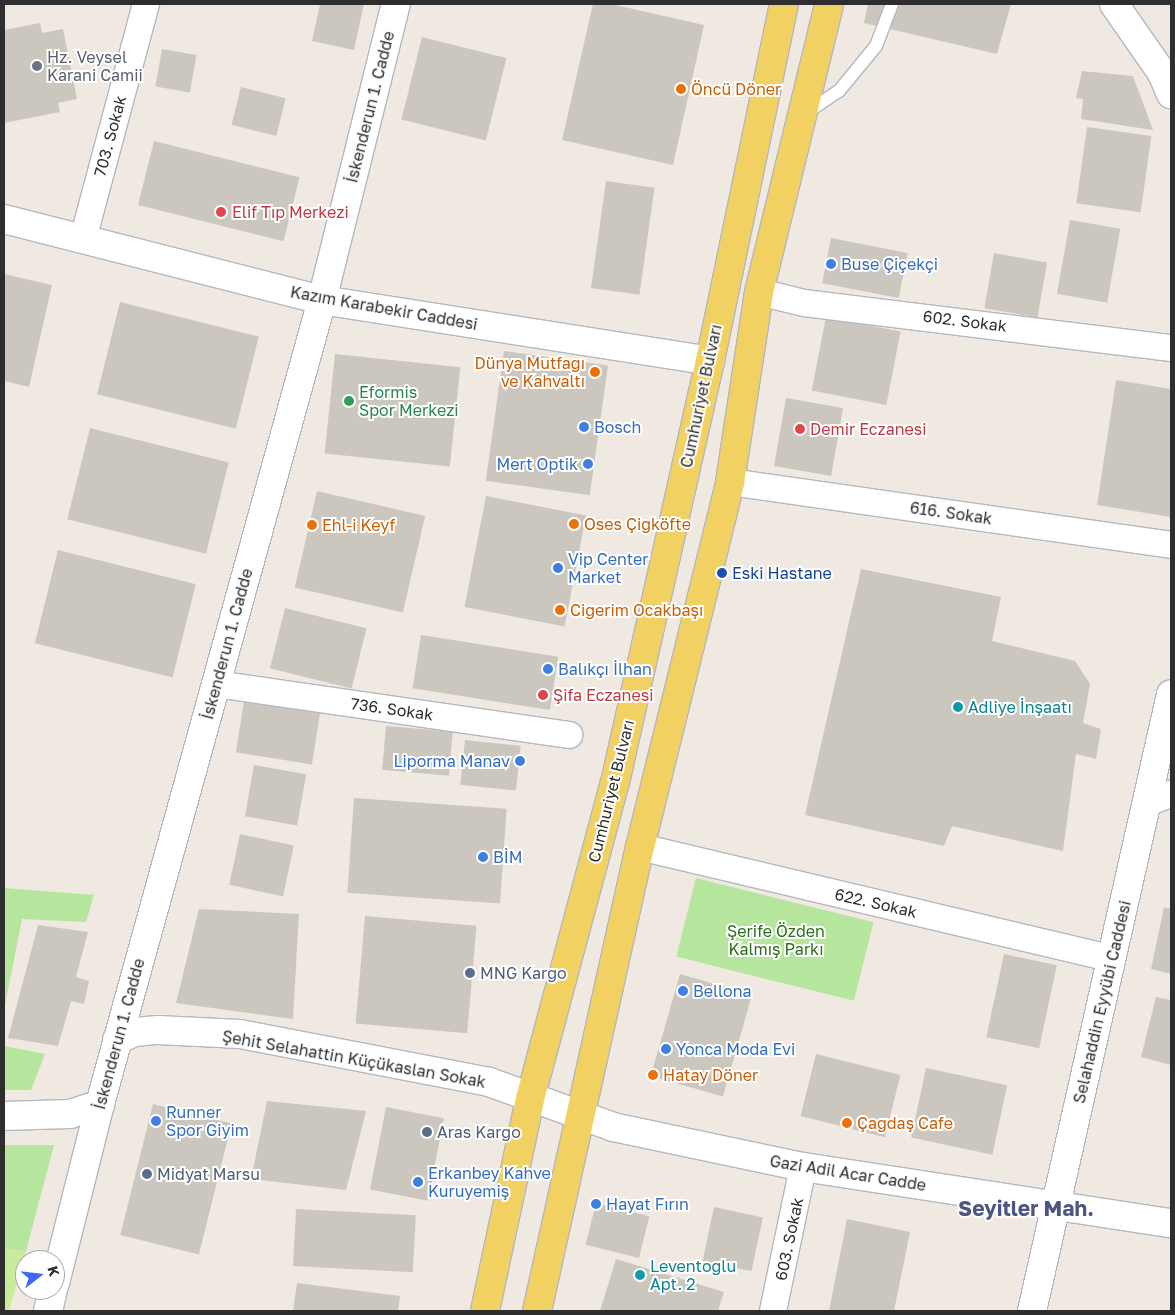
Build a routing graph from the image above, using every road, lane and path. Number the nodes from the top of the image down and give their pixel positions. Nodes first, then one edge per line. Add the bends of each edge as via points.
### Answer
1 (146, 4) edge
2 (396, 4) edge
3 (784, 4) edge
4 (829, 4) edge
5 (892, 4) edge
6 (1114, 4) edge
7 (1171, 94) edge
8 (802, 116) junction
9 (4, 219) edge
10 (82, 240) junction
11 (759, 292) junction
12 (322, 300) junction
13 (1171, 348) edge
14 (710, 361) junction
15 (730, 482) junction
16 (1171, 545) edge
17 (216, 684) junction
18 (1171, 694) edge
19 (569, 735) dead end
20 (1159, 799) edge
21 (640, 847) junction
22 (1112, 959) junction
23 (118, 1040) junction
24 (530, 1099) junction
25 (100, 1104) junction
26 (4, 1116) edge
27 (582, 1118) junction
28 (803, 1167) junction
29 (1056, 1204) junction
30 (1171, 1223) edge
31 (63, 1250) edge
32 (485, 1311) edge
33 (537, 1311) edge
34 (773, 1311) edge
35 (1032, 1311) edge

1 - 10 street, 703. Sokak
2 - 12 street, İskenderun 1. Cadde
3 - 14 main road, Cumhuriyet Bulvarı
4 - 8 main road
5 - 8 lane via 876,46 839,91
6 - 7 street via 1162,73
8 - 11 main road
9 - 10 street, Kazım Karabekir Caddesi
10 - 12 street, Kazım Karabekir Caddesi
11 - 13 street, 602. Sokak via 804,303
11 - 15 main road
12 - 14 street, Kazım Karabekir Caddesi
12 - 17 street, İskenderun 1. Cadde
14 - 24 main road, Cumhuriyet Bulvarı via 616,778
15 - 16 street, 616. Sokak
15 - 21 main road
17 - 19 street, 736. Sokak
17 - 23 street, İskenderun 1. Cadde
18 - 20 street, Selahaddin Eyyübi Caddesi
20 - 22 street, Selahaddin Eyyübi Caddesi
21 - 22 street, 622. Sokak
21 - 27 main road
22 - 29 street, Selahaddin Eyyübi Caddesi
23 - 24 street, Şehit Selahattin Küçükaslan Sokak via 134,1032 158,1030 240,1034 488,1082
23 - 25 street, İskenderun 1. Cadde
24 - 27 street, Gazi Adil Acar Cadde
24 - 32 main road, Cumhuriyet Bulvarı
25 - 26 street via 70,1114
25 - 31 street, İskenderun 1. Cadde
27 - 28 street, Gazi Adil Acar Cadde
27 - 33 main road
28 - 29 street, Gazi Adil Acar Cadde
28 - 34 street, 603. Sokak
29 - 30 street, Gazi Adil Acar Cadde
29 - 35 street, Selahaddin Eyyübi Caddesi

